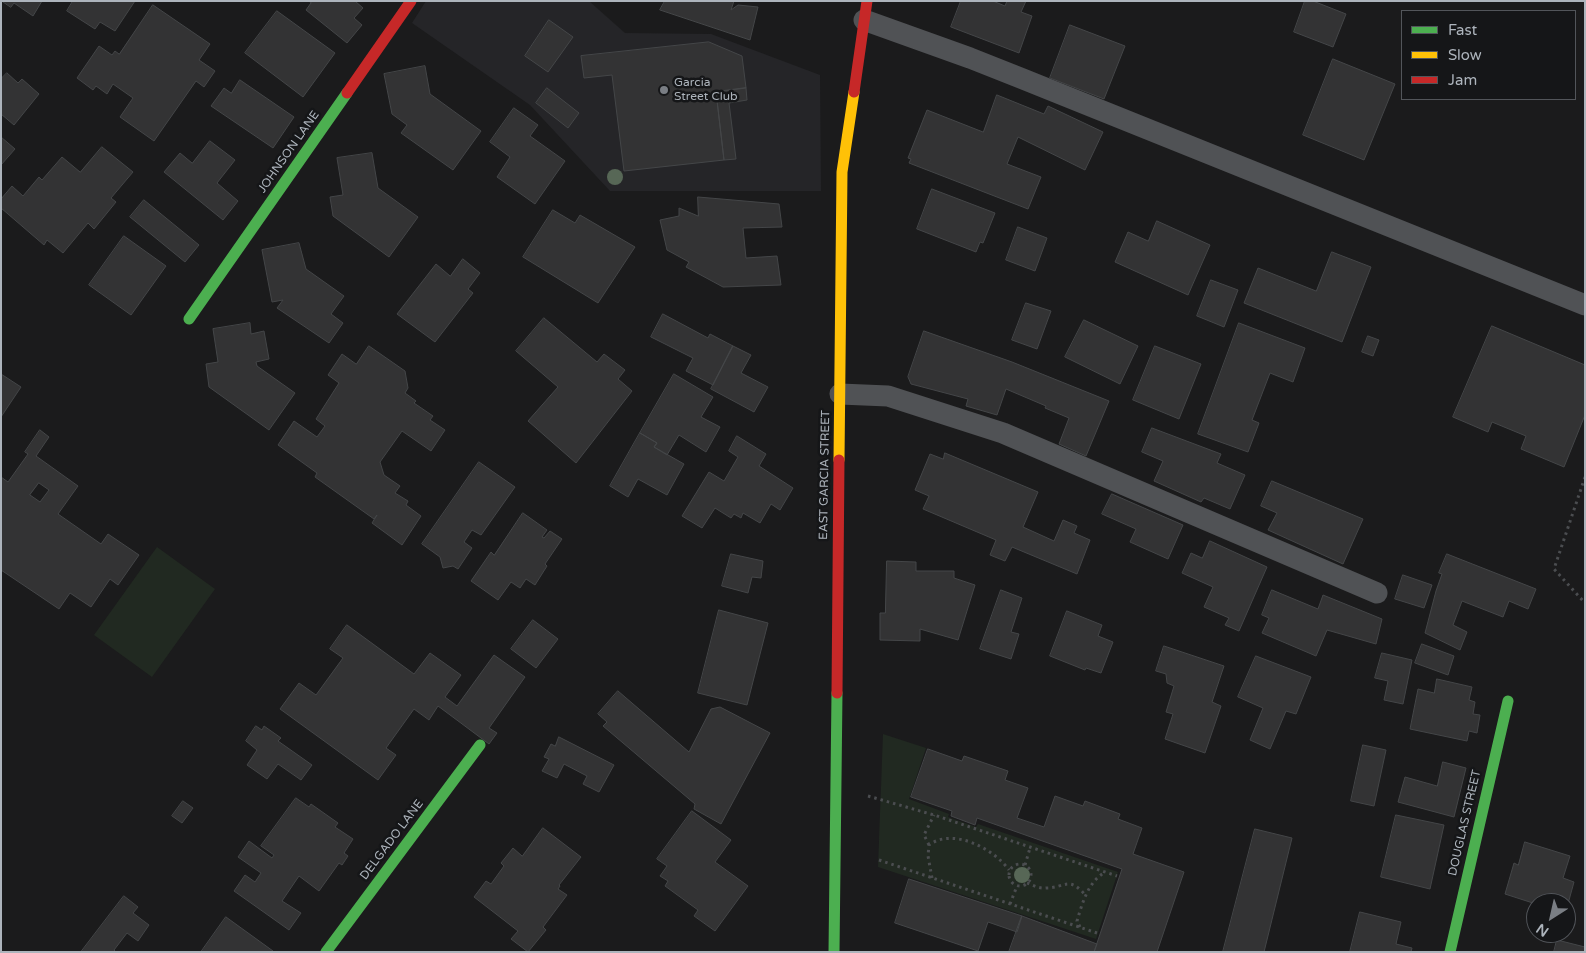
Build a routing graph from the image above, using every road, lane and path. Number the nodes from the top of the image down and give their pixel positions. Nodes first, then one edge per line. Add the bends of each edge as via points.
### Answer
1 (412, 1) edge
2 (866, 11) edge
3 (1585, 305) edge
4 (189, 319) dead end
5 (840, 394) junction
6 (1585, 477) edge
7 (1377, 593) dead end
8 (1585, 603) edge
9 (1508, 701) dead end
10 (480, 745) dead end
11 (836, 787) junction
12 (934, 815) junction
13 (929, 845) junction
14 (1030, 848) junction
15 (879, 860) dead end
16 (1025, 865) junction
17 (1009, 870) junction
18 (1104, 872) junction
19 (1117, 876) dead end
20 (932, 878) junction
21 (1027, 883) junction
22 (1017, 886) junction
23 (1086, 896) junction
24 (1010, 904) junction
25 (1081, 928) junction
26 (1097, 933) dead end
27 (326, 952) edge
28 (834, 952) edge
29 (1450, 952) edge

1 - 4 street, JOHNSON LANE
2 - 3 lane via 1006,72
2 - 5 street, EAST GARCIA STREET via 842,172
5 - 7 lane via 888,396 1003,433
5 - 11 street, EAST GARCIA STREET
6 - 8 path via 1554,569
9 - 29 street, DOUGLAS STREET
10 - 27 street, DELGADO LANE
11 - 12 path
11 - 28 street, EAST GARCIA STREET
12 - 13 path via 924,835
12 - 14 path
13 - 17 path via 958,839 974,843
13 - 20 path
14 - 16 path
14 - 18 path
15 - 20 path
16 - 17 path via 1018,864
16 - 21 path via 1030,873
17 - 22 path via 1009,878
18 - 19 path
18 - 23 path via 1097,877
20 - 24 path
21 - 22 path
21 - 23 path via 1048,889 1066,883
22 - 24 path
23 - 25 path via 1077,921
24 - 25 path
25 - 26 path

